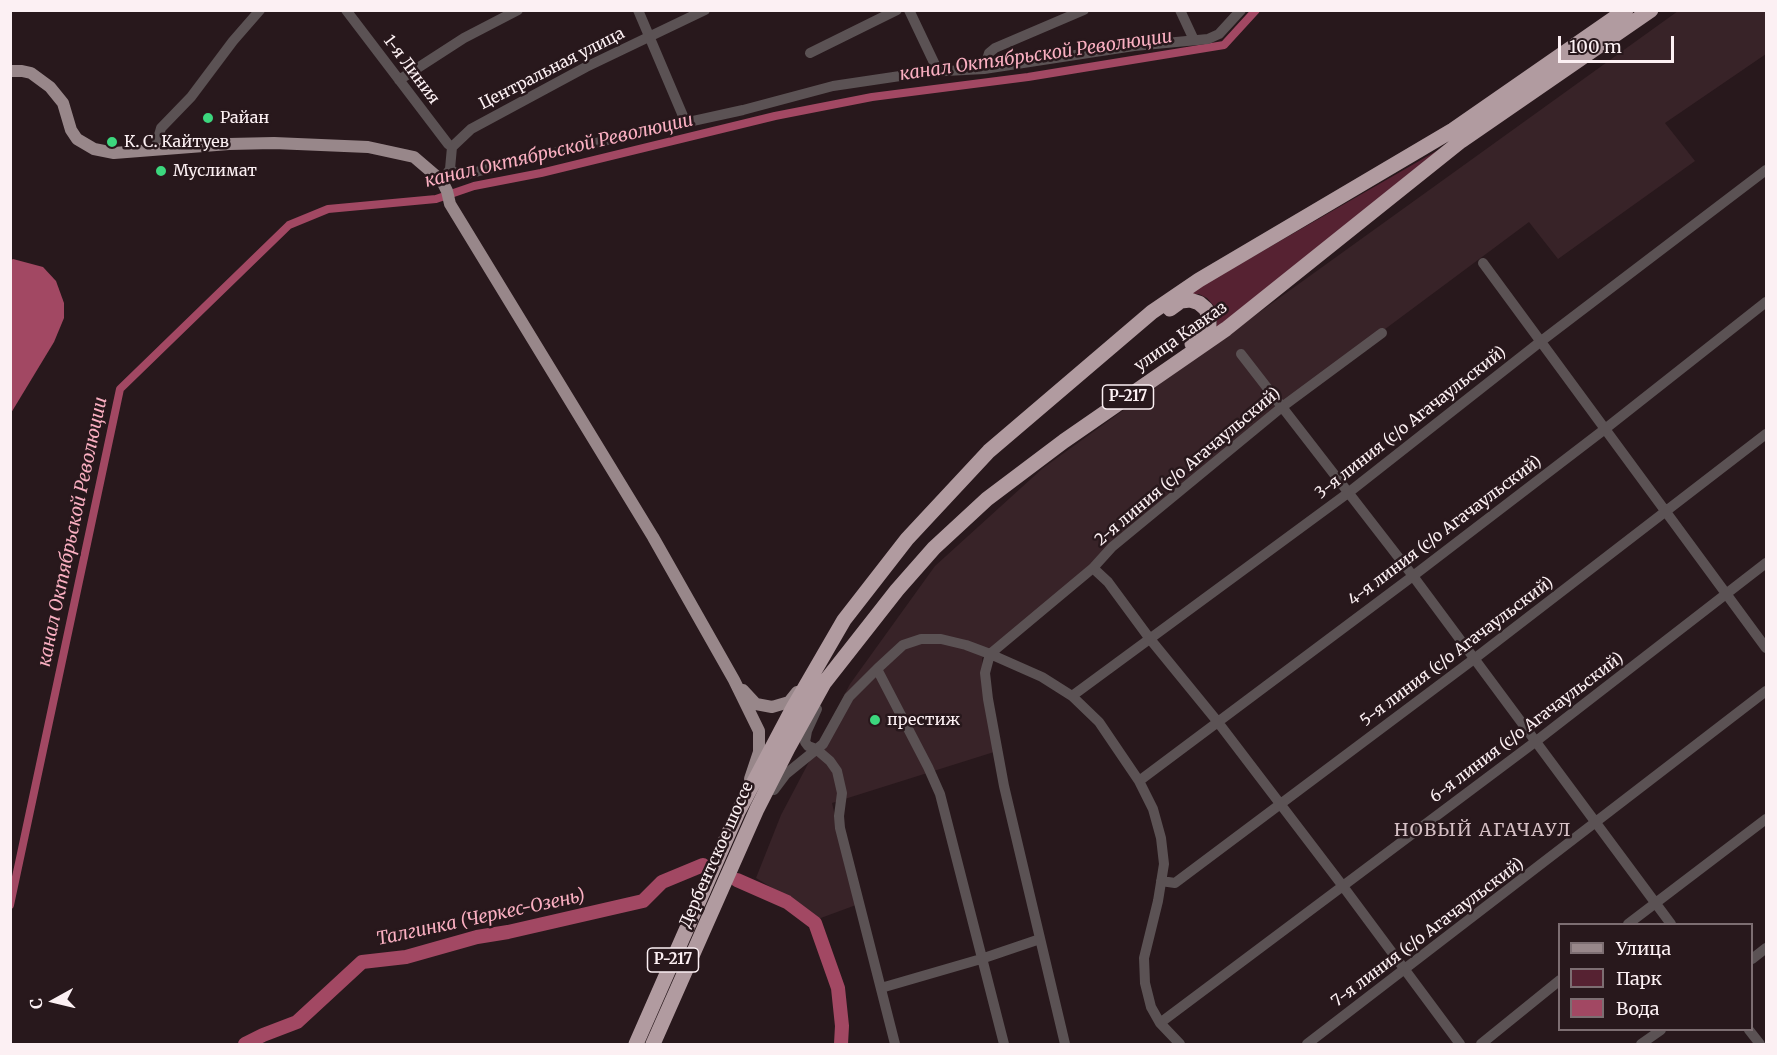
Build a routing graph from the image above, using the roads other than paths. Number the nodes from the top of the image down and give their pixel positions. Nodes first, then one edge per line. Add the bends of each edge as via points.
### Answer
1 (260, 10) edge
2 (518, 10) edge
3 (638, 10) edge
4 (705, 10) edge
5 (897, 10) edge
6 (909, 10) edge
7 (1084, 10) edge
8 (1180, 10) edge
9 (1241, 10) edge
10 (1626, 10) edge
11 (1651, 10) edge
12 (349, 12) edge
13 (650, 36) junction
14 (1194, 40) junction
15 (810, 52) dead end
16 (984, 69) junction
17 (10, 70) edge
18 (938, 71) junction
19 (399, 80) junction
20 (686, 123) junction
21 (452, 147) junction
22 (155, 149) junction
23 (1767, 170) edge
24 (455, 173) junction
25 (446, 192) junction
26 (1483, 262) dead end
27 (1767, 302) edge
28 (1382, 333) dead end
29 (1540, 342) junction
30 (1241, 354) dead end
31 (1098, 357) junction
32 (1122, 401) junction
33 (1282, 407) junction
34 (1605, 429) junction
35 (1767, 434) edge
36 (1348, 493) junction
37 (1665, 512) junction
38 (1767, 563) edge
39 (1093, 568) junction
40 (1413, 576) junction
41 (1726, 594) junction
42 (1149, 639) junction
43 (1767, 648) edge
44 (990, 654) junction
45 (1474, 659) junction
46 (877, 669) junction
47 (819, 678) junction
48 (734, 680) junction
49 (1767, 691) edge
50 (1072, 696) junction
51 (1217, 721) junction
52 (1535, 742) junction
53 (788, 748) joint
54 (816, 749) junction
55 (1139, 780) junction
56 (1279, 804) junction
57 (738, 812) junction
58 (1767, 819) edge
59 (1597, 823) junction
60 (742, 841) junction
61 (1161, 881) junction
62 (1342, 885) junction
63 (1655, 903) junction
64 (1629, 923) edge
65 (1670, 923) edge
66 (1040, 939) junction
67 (1767, 948) edge
68 (1753, 958) edge
69 (981, 959) junction
70 (1405, 970) junction
71 (1558, 982) edge
72 (881, 988) junction
73 (1160, 1023) junction
74 (1658, 1031) edge
75 (1750, 1031) edge
76 (636, 1044) edge
77 (653, 1044) edge
78 (895, 1044) edge
79 (1004, 1044) edge
80 (1065, 1044) edge
81 (1180, 1044) edge
82 (1307, 1044) edge
83 (1460, 1044) edge
84 (1481, 1044) edge
85 (1641, 1044) edge
86 (1760, 1044) edge

1 - 22 street via 161,128
2 - 19 street via 464,38
3 - 13 street
4 - 13 street, Центральная улица
5 - 15 street
6 - 18 street
7 - 16 street via 995,48 989,52
8 - 14 street
9 - 14 street via 1219,34
10 - 31 highway via 1453,130 1199,280 1152,312
11 - 32 highway, улица Кавказ / Р-217 via 1461,141 1226,329
12 - 19 street, 1-я Линия
13 - 20 street
13 - 21 street, Центральная улица via 471,129
14 - 16 street
16 - 18 street
17 - 22 main road via 31,73 50,87 63,103 70,130 94,149 114,153
18 - 20 street via 833,86
19 - 21 street, 1-я Линия
20 - 24 street
21 - 24 street
22 - 25 main road via 274,143 368,147 414,157
23 - 29 street, 3-я линия (с/о Агачаульский)
24 - 25 street
25 - 48 main road
26 - 29 street
27 - 34 street, 4-я линия (с/о Агачаульский)
28 - 33 street, 2-я линия (с/о Агачаульский)
29 - 34 street
29 - 36 street, 3-я линия (с/о Агачаульский)
30 - 33 street
31 - 32 highway via 1181,301 1190,300 1206,309 1209,325 1204,334
31 - 47 highway via 989,451 907,538 844,620
32 - 47 highway, улица Кавказ / Р-217 via 987,499 934,548
33 - 36 street
33 - 39 street, 2-я линия (с/о Агачаульский) via 1112,547
34 - 37 street
34 - 40 street, 4-я линия (с/о Агачаульский)
35 - 37 street, 5-я линия (с/о Агачаульский)
36 - 40 street
36 - 42 street, 3-я линия (с/о Агачаульский)
37 - 41 street
37 - 45 street, 5-я линия (с/о Агачаульский)
38 - 41 street, 6-я линия (с/о Агачаульский)
39 - 42 street via 1108,582
39 - 44 street, 2-я линия (с/о Агачаульский)
40 - 45 street
40 - 51 street, 4-я линия (с/о Агачаульский)
41 - 43 street
41 - 52 street, 6-я линия (с/о Агачаульский)
42 - 50 street, 3-я линия (с/о Агачаульский)
42 - 51 street
44 - 46 street via 941,639 921,639 903,645
44 - 50 street via 1042,677
44 - 66 street via 985,673 988,699
45 - 52 street
45 - 56 street, 5-я линия (с/о Агачаульский)
46 - 54 street via 849,697 823,744
46 - 69 street via 940,794
47 - 48 main road via 789,702 772,707 756,704
47 - 53 highway, улица Кавказ / Р-217
47 - 54 street via 817,707 805,742
47 - 57 highway via 793,708
48 - 57 main road via 759,731 759,752
49 - 59 street, 7-я линия (с/о Агачаульский)
50 - 55 street via 1099,723
51 - 55 street, 4-я линия (с/о Агачаульский)
51 - 56 street
52 - 59 street
52 - 62 street, 6-я линия (с/о Агачаульский)
53 - 60 highway, Дербентское шоссе
54 - 60 street via 778,782
54 - 72 street via 830,760 841,783 840,828
55 - 61 street via 1161,838
56 - 61 street, 5-я линия (с/о Агачаульский) via 1175,883
56 - 62 street
57 - 76 highway, Р-217
58 - 63 street
59 - 63 street
59 - 70 street, 7-я линия (с/о Агачаульский)
60 - 77 highway, Дербентское шоссе
61 - 73 street via 1144,958 1145,983
62 - 70 street
62 - 73 street, 6-я линия (с/о Агачаульский)
63 - 64 street
63 - 65 street
66 - 69 street
66 - 80 street
67 - 68 street
69 - 72 street
69 - 79 street
70 - 82 street, 7-я линия (с/о Агачаульский)
70 - 83 street
71 - 84 street
72 - 78 street
73 - 81 street
74 - 85 street
75 - 86 street

